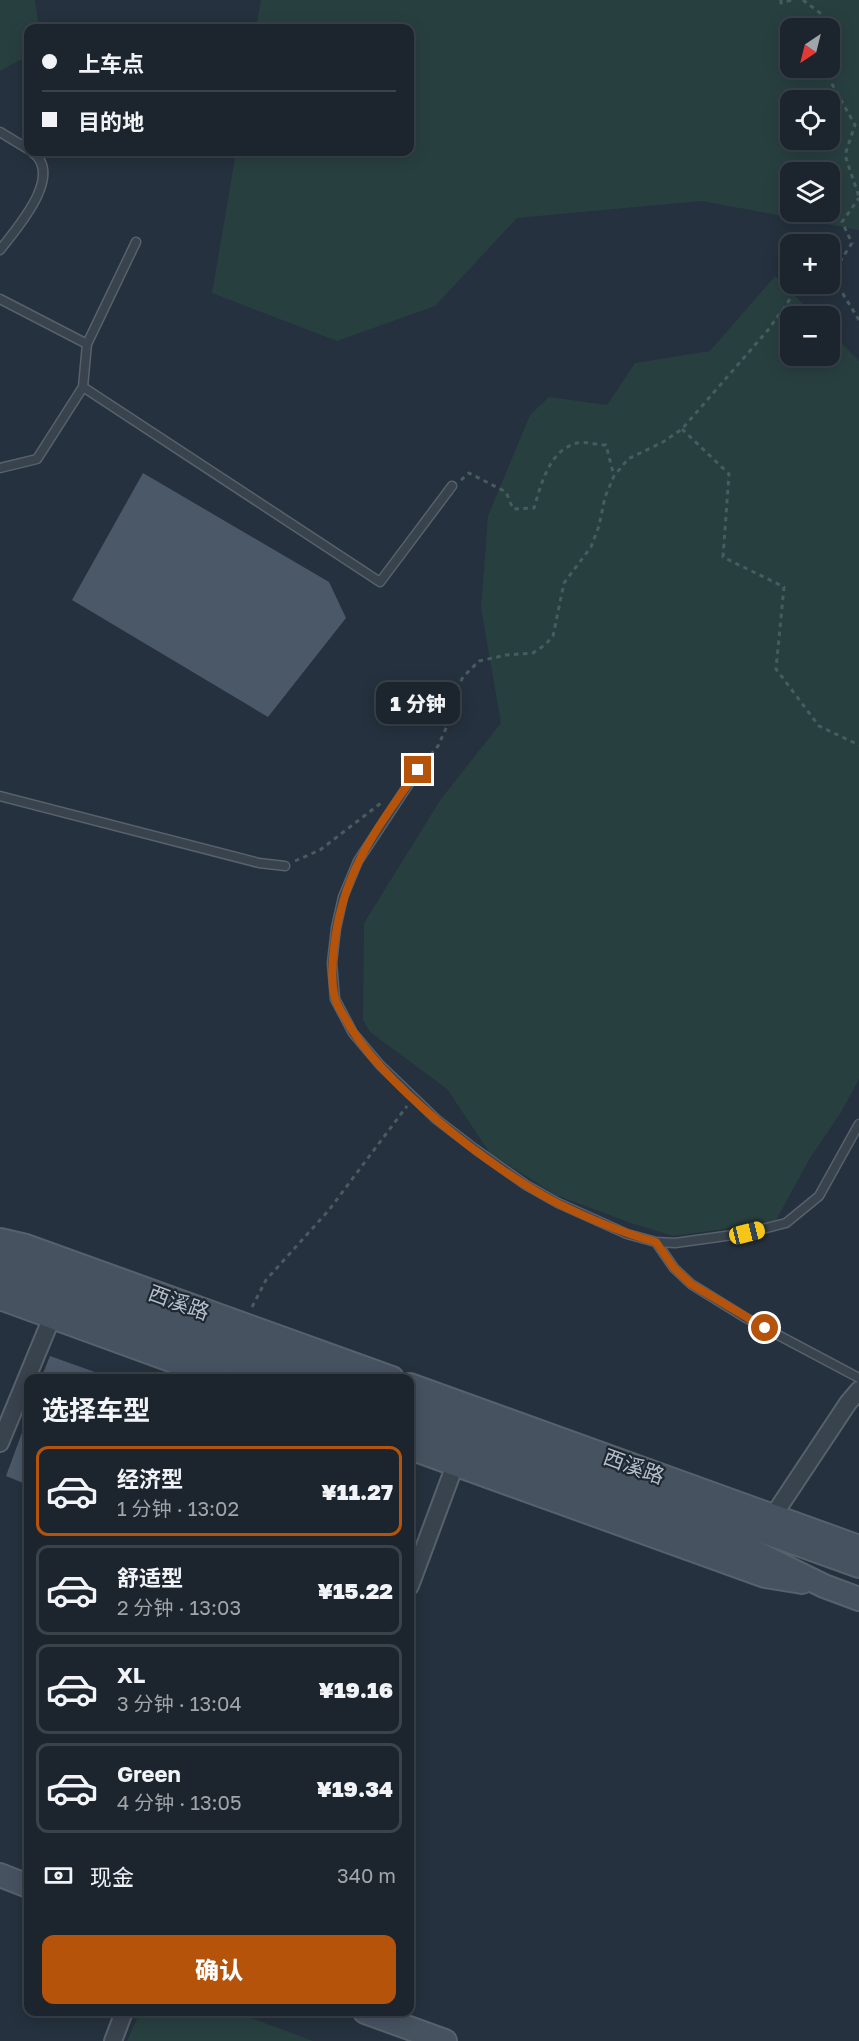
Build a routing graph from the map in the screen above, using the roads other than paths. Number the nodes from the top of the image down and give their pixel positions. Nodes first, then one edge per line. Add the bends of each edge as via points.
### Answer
1 (0, 132) edge
2 (24, 146) edge
3 (37, 156) edge
4 (136, 242) dead end
5 (0, 250) edge
6 (0, 299) edge
7 (87, 344) junction
8 (83, 387) junction
9 (0, 468) edge
10 (452, 486) road end
11 (418, 770) road end
12 (0, 796) edge
13 (285, 866) road end
14 (859, 1124) edge
15 (0, 1240) edge
16 (656, 1242) junction
17 (0, 1258) edge
18 (0, 1277) edge
19 (0, 1298) edge
20 (52, 1317) junction
21 (28, 1374) edge
22 (209, 1374) edge
23 (268, 1374) edge
24 (326, 1374) edge
25 (381, 1374) edge
26 (859, 1378) edge
27 (24, 1385) edge
28 (414, 1386) edge
29 (855, 1399) edge
30 (414, 1406) edge
31 (414, 1427) edge
32 (0, 1443) edge
33 (414, 1450) edge
34 (455, 1465) junction
35 (772, 1516) junction
36 (859, 1547) edge
37 (859, 1566) edge
38 (414, 1575) edge
39 (824, 1586) junction
40 (859, 1599) edge
41 (0, 1875) edge
42 (24, 1884) edge
43 (122, 2016) edge
44 (376, 2016) edge
45 (113, 2041) edge
46 (445, 2041) edge

1 - 2 lane
3 - 5 lane via 43,169 42,184 28,212
4 - 7 lane
6 - 7 lane
7 - 8 lane
8 - 9 lane via 36,459
8 - 10 lane via 380,582
11 - 16 lane via 358,861 343,897 332,963 335,999 353,1033 380,1065 475,1149 526,1185 586,1216
12 - 13 lane via 259,863
14 - 16 lane via 819,1196 786,1223 675,1244
15 - 25 street, 西溪路
16 - 26 lane via 691,1284
17 - 24 street, 西溪路
18 - 23 street, 西溪路
19 - 20 street
20 - 21 street
20 - 22 street
27 - 32 street
28 - 35 street, 西溪路
29 - 35 street
30 - 37 street, 西溪路
31 - 39 street, 西溪路 via 755,1552
33 - 34 street, 西溪路
34 - 38 street
34 - 39 street, 西溪路 via 765,1576
35 - 36 street, 西溪路
39 - 40 street, 西溪路
41 - 42 street
43 - 45 street
44 - 46 street

